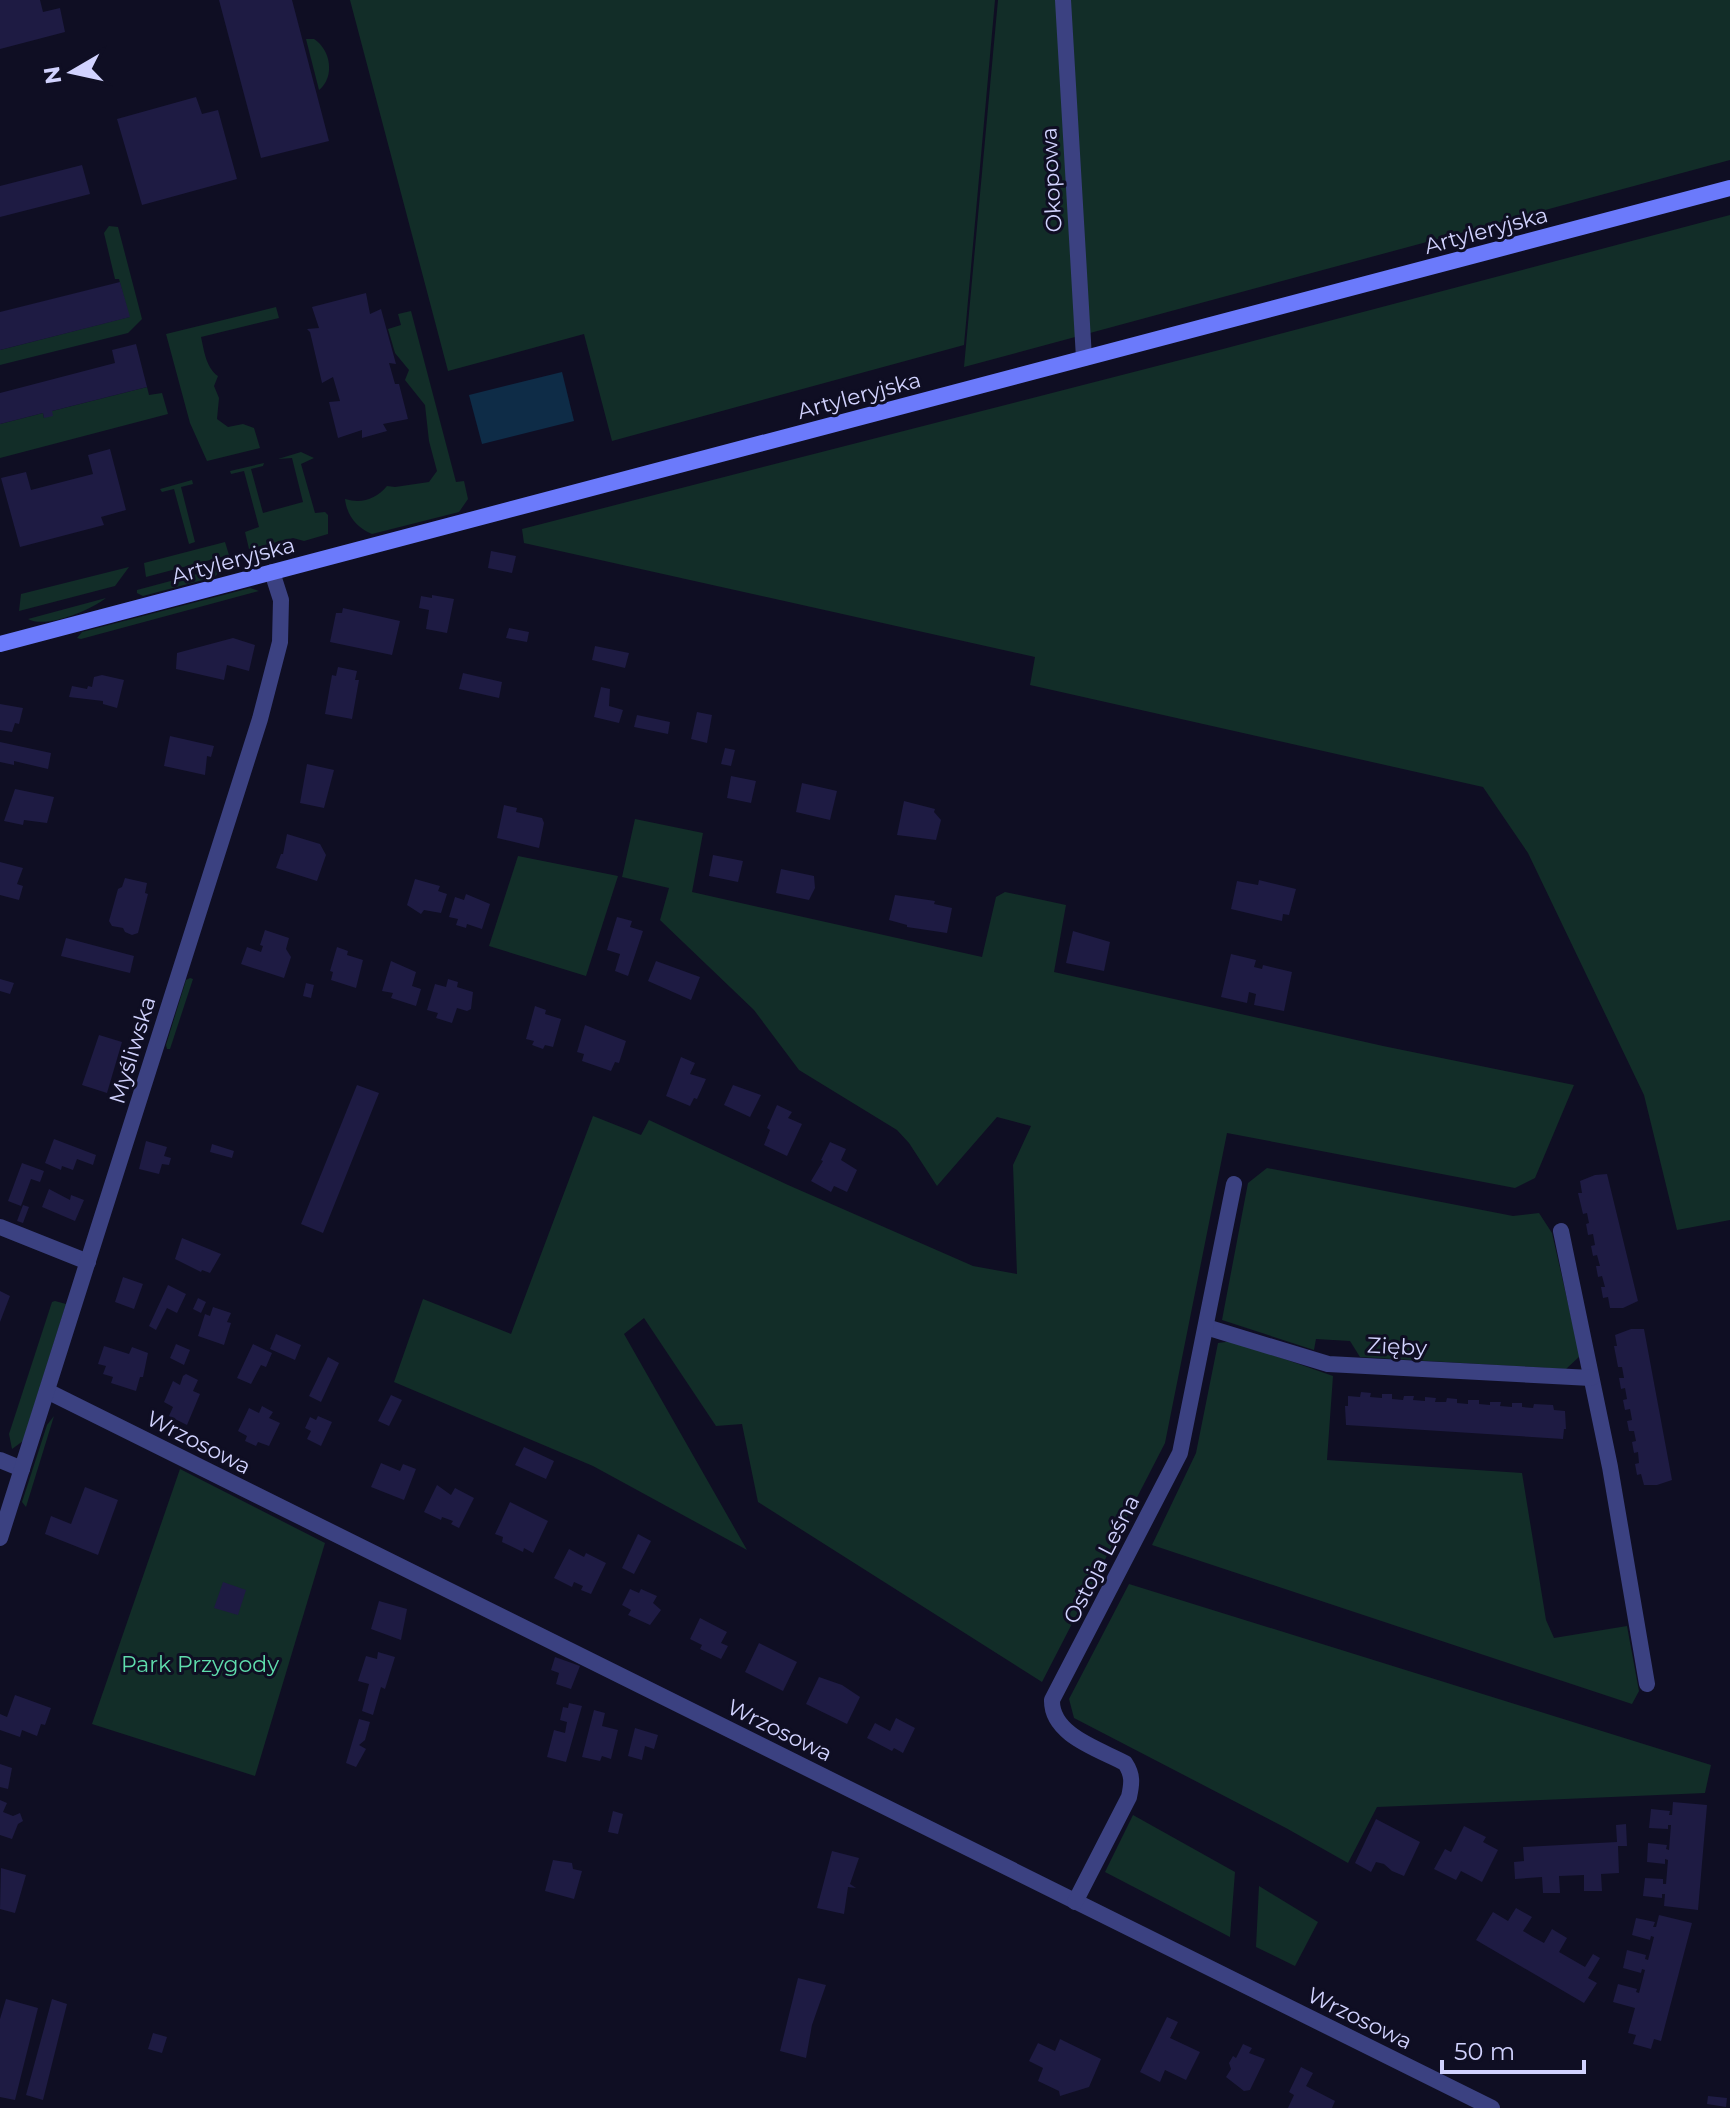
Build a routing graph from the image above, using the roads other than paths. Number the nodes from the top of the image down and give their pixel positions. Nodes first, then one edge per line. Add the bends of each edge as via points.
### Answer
1 (1063, 0) edge
2 (1730, 188) edge
3 (1084, 358) junction
4 (272, 572) junction
5 (0, 644) edge
6 (1234, 1184) dead end
7 (0, 1227) edge
8 (1561, 1231) dead end
9 (88, 1262) junction
10 (1206, 1327) junction
11 (1591, 1378) junction
12 (47, 1391) junction
13 (0, 1460) edge
14 (22, 1469) junction
15 (0, 1538) edge
16 (1647, 1684) dead end
17 (1075, 1902) junction
18 (1492, 2108) edge

1 - 3 street, Okopowa
2 - 3 street, Artyleryjska
3 - 4 street, Artyleryjska
4 - 5 street, Artyleryjska
4 - 9 street, Myśliwska via 281,600 280,642 260,719
6 - 10 street, Ostoja Leśna
7 - 9 street
8 - 11 street
9 - 12 street, Myśliwska
10 - 11 street, Zięby via 1328,1364
10 - 17 street, Ostoja Leśna via 1180,1453 1052,1700 1061,1726 1125,1763 1133,1783
11 - 16 street
12 - 14 street, Myśliwska
12 - 17 street, Wrzosowa
13 - 14 street
14 - 15 street, Myśliwska
17 - 18 street, Wrzosowa

